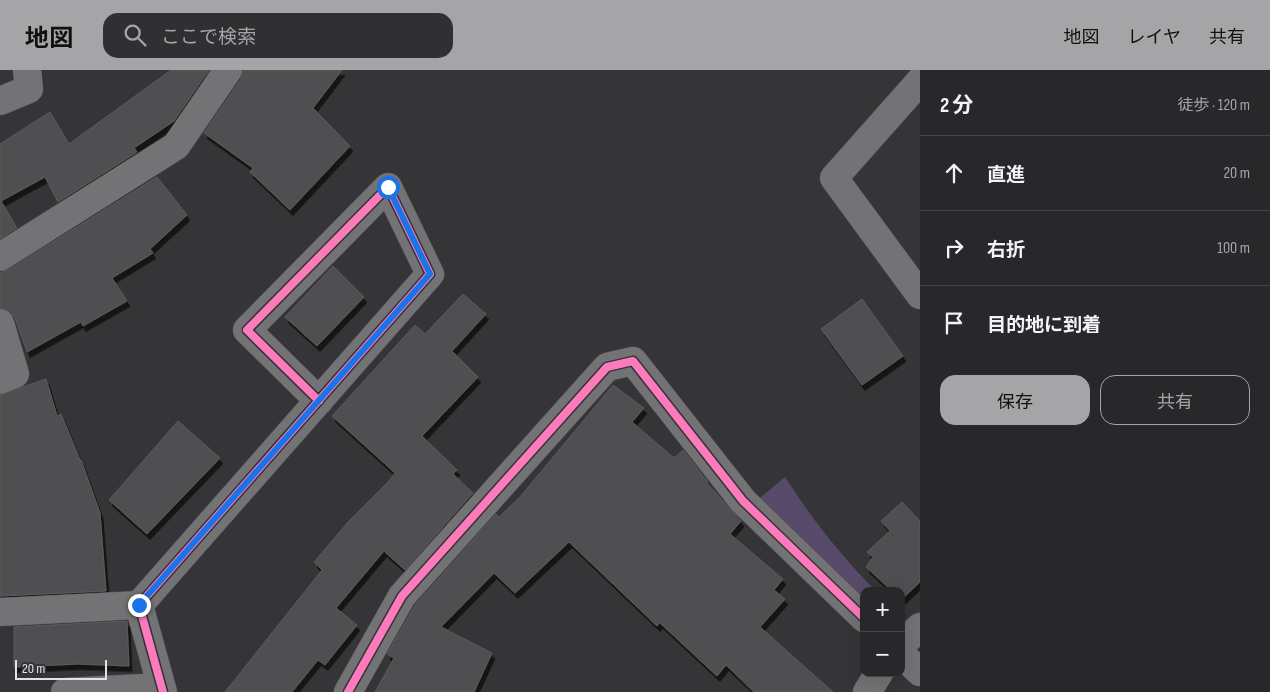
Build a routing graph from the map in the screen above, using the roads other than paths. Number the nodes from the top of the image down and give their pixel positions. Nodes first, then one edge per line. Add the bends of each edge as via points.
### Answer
1 (27, 70) edge
2 (228, 70) edge
3 (920, 81) edge
4 (0, 101) edge
5 (0, 257) edge
6 (920, 295) edge
7 (0, 324) edge
8 (0, 380) edge
9 (319, 400) junction
10 (139, 605) junction
11 (0, 612) edge
12 (860, 614) edge
13 (920, 627) edge
14 (905, 641) edge
15 (905, 658) edge
16 (920, 672) edge
17 (876, 677) edge
18 (162, 690) edge
19 (65, 692) edge
20 (348, 692) edge
21 (867, 692) edge

1 - 4 street via 29,90
2 - 5 street via 176,146
3 - 6 street via 834,178
7 - 8 street via 15,374
9 - 9 street via 247,330 388,187 430,274
9 - 10 street
10 - 11 street
10 - 18 street
12 - 20 street via 742,501 633,361 607,367 402,596
13 - 14 street
15 - 16 street
17 - 21 street
18 - 19 street

